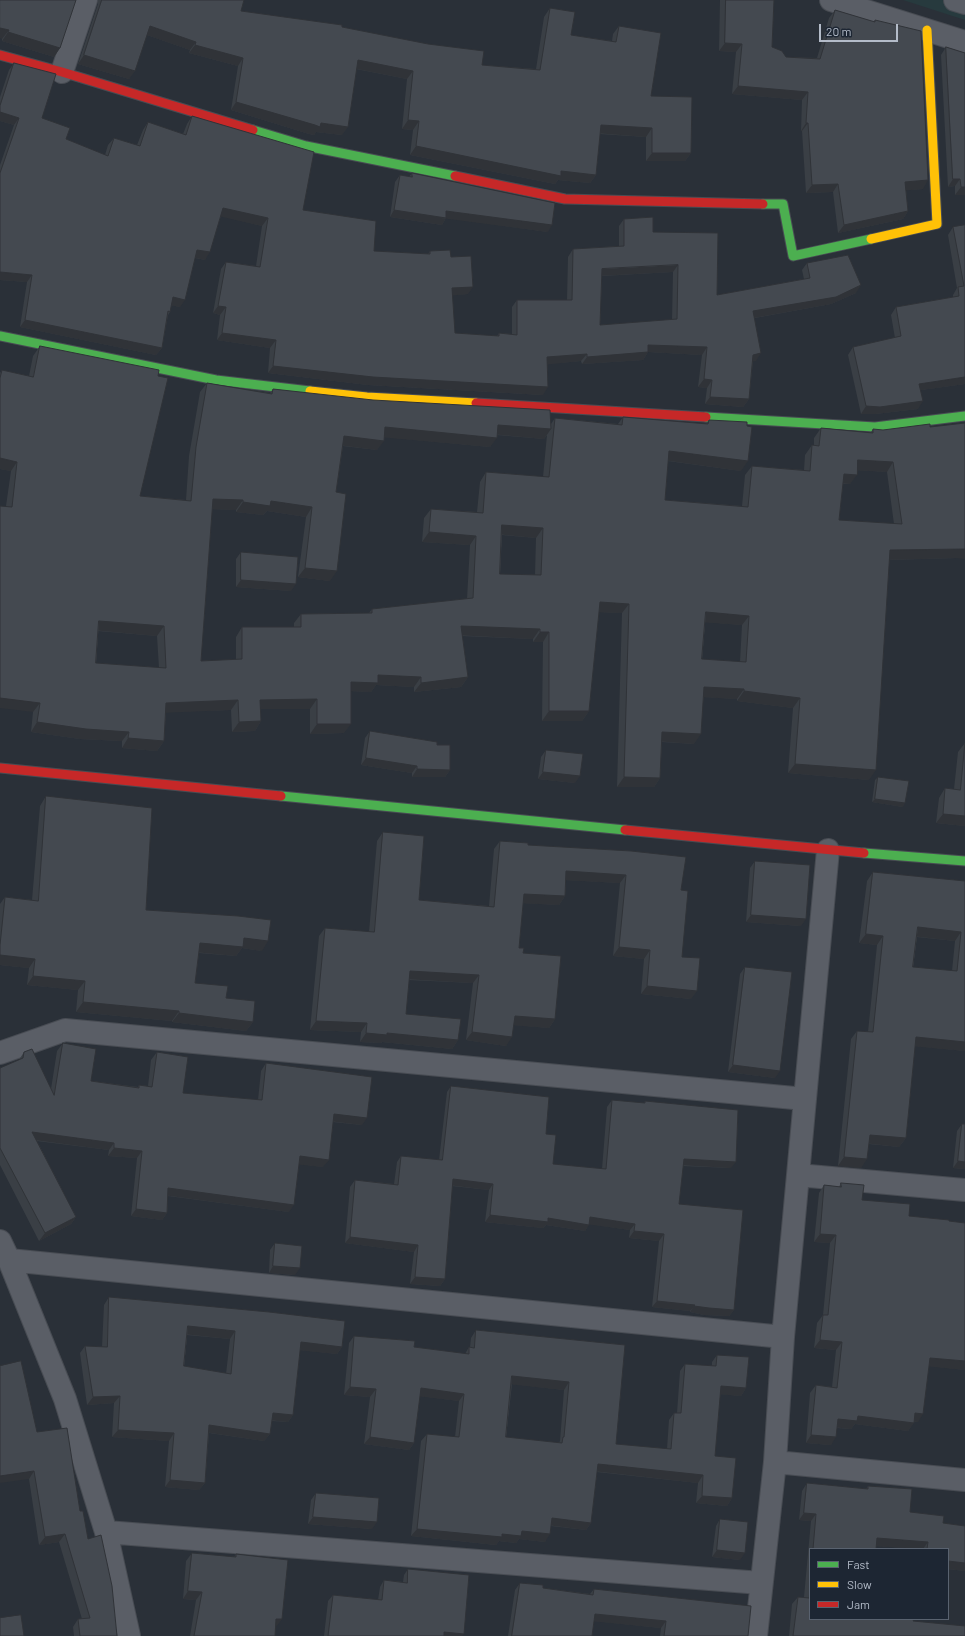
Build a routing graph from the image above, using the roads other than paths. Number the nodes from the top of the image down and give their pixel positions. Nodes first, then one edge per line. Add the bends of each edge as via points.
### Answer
1 (86, 0) edge
2 (831, 0) edge
3 (955, 0) edge
4 (965, 3) edge
5 (927, 30) junction
6 (965, 42) edge
7 (0, 55) edge
8 (62, 72) junction
9 (0, 336) edge
10 (965, 416) edge
11 (0, 768) edge
12 (828, 850) junction
13 (965, 862) edge
14 (0, 1053) edge
15 (805, 1099) junction
16 (798, 1175) junction
17 (965, 1190) edge
18 (0, 1241) edge
19 (10, 1260) junction
20 (783, 1337) junction
21 (775, 1462) junction
22 (965, 1480) edge
23 (106, 1532) junction
24 (761, 1583) junction
25 (129, 1636) edge
26 (756, 1636) edge

1 - 8 street
2 - 5 street
3 - 4 street
5 - 6 street
5 - 8 street via 937,224 793,256 783,204 565,199 306,146
7 - 8 street
9 - 10 street via 216,380 367,397 875,427
11 - 12 street
12 - 13 street
12 - 15 street
14 - 15 street via 65,1030
15 - 16 street
16 - 17 street
16 - 20 street
18 - 19 street
19 - 20 street
19 - 23 street via 65,1399
20 - 21 street
21 - 22 street
21 - 24 street
23 - 24 street
23 - 25 street
24 - 26 street

